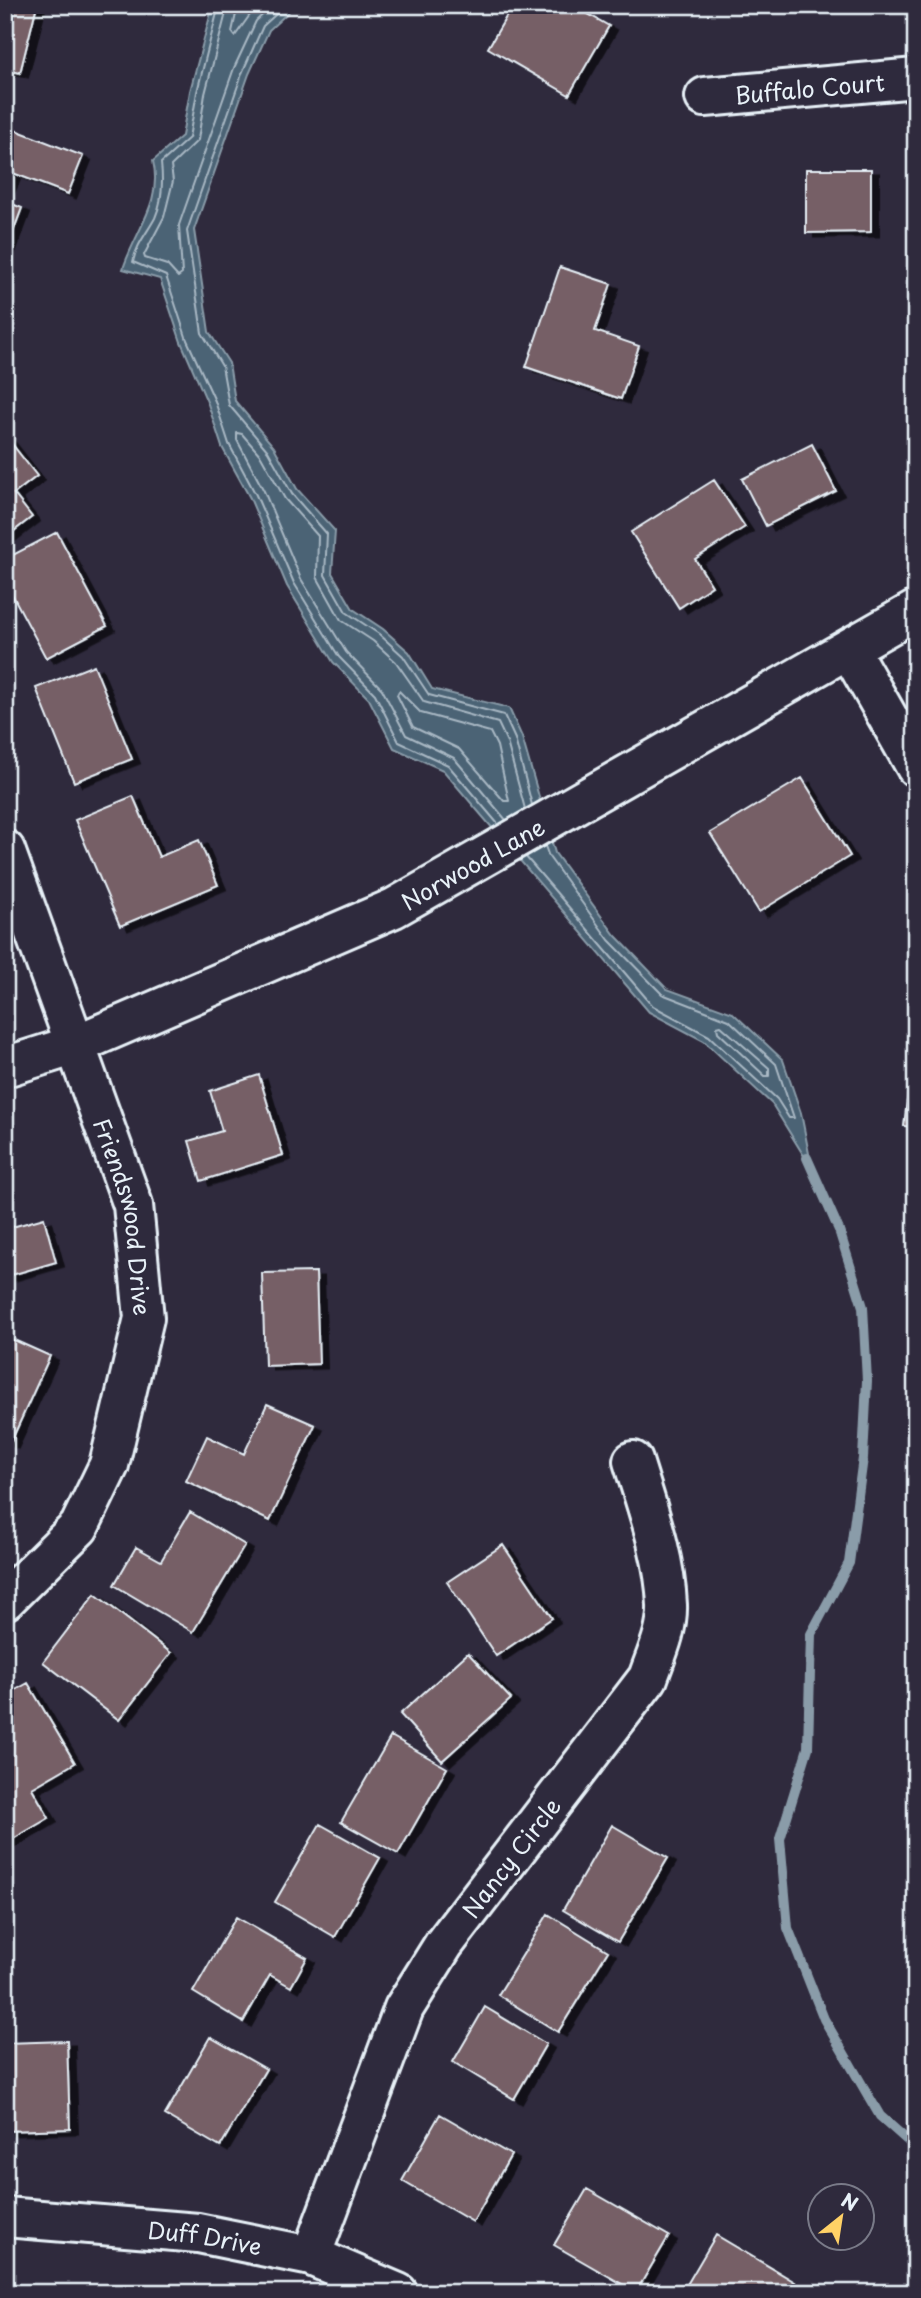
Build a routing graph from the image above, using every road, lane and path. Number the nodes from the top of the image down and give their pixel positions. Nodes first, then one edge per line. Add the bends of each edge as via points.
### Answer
1 (916, 79) edge
2 (705, 97) dead end
3 (916, 610) edge
4 (849, 649) junction
5 (916, 767) edge
6 (5, 850) edge
7 (75, 1045) junction
8 (5, 1067) edge
9 (633, 1461) dead end
10 (5, 1600) edge
11 (5, 2217) edge
12 (311, 2256) junction
13 (398, 2293) edge

1 - 2 street, Buffalo Court
3 - 4 street, Norwood Lane
4 - 5 street
4 - 7 street, Norwood Lane via 394,908
6 - 7 street, Friendswood Drive
7 - 8 street, Norwood Lane
7 - 10 street, Friendswood Drive via 133,1205 144,1318 109,1465 79,1527
9 - 12 street, Nancy Circle via 657,1543 667,1606 662,1640 648,1678 444,1944 404,2008
11 - 12 street, Duff Drive via 198,2233
12 - 13 street, Duff Drive

